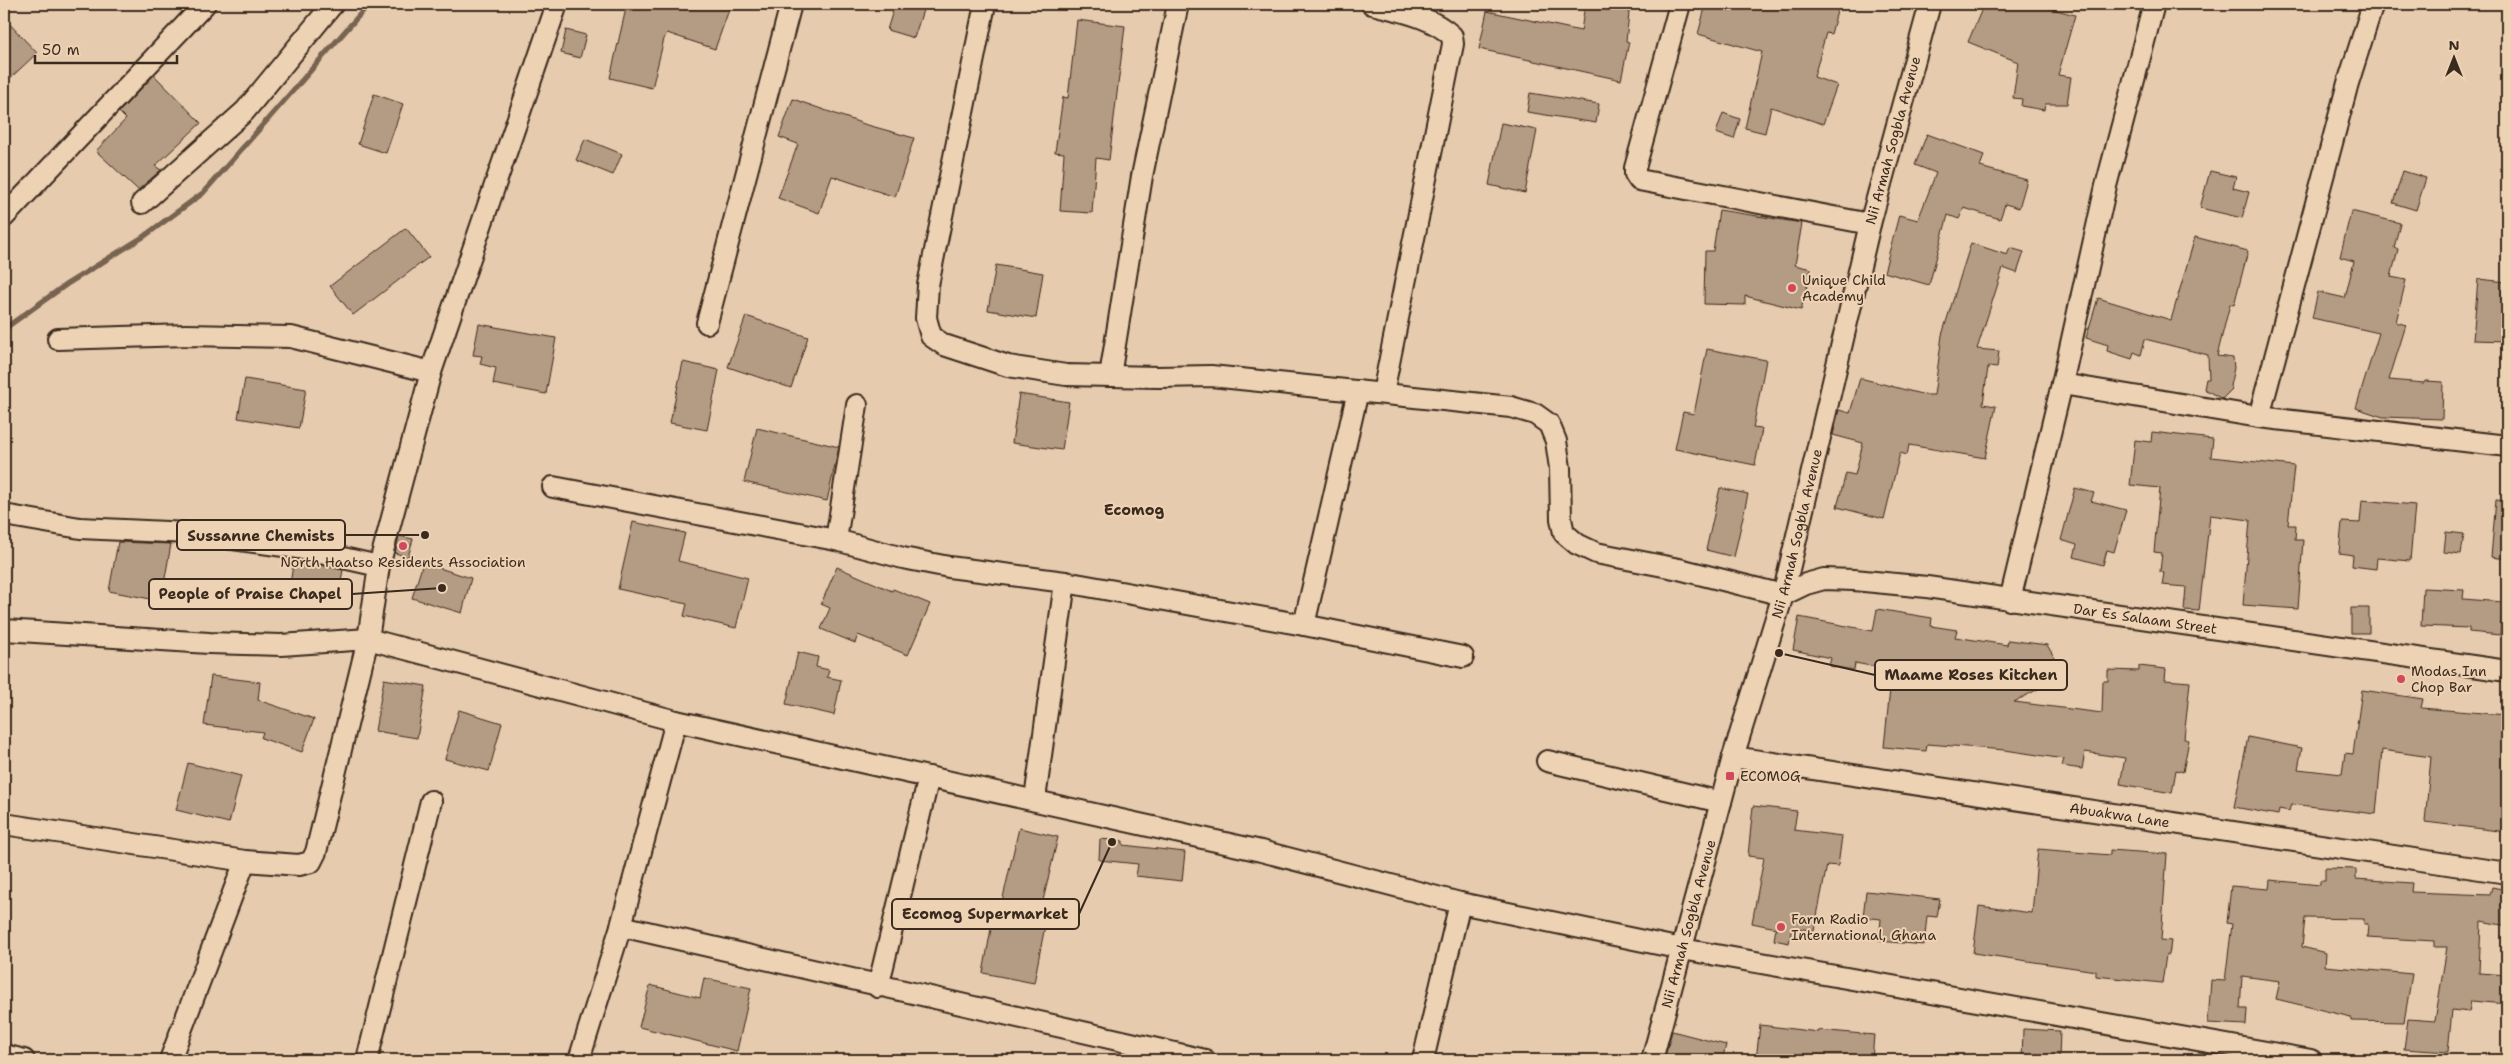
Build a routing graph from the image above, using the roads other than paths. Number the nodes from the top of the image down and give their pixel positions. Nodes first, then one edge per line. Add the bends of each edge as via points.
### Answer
1 (205, 4) edge
2 (333, 4) edge
3 (557, 4) edge
4 (791, 4) edge
5 (985, 4) edge
6 (1178, 4) edge
7 (1372, 4) edge
8 (1680, 4) edge
9 (1930, 4) edge
10 (2154, 4) edge
11 (2374, 4) edge
12 (1423, 11) edge
13 (142, 203) dead end
14 (4, 217) edge
15 (1870, 224) junction
16 (707, 323) dead end
17 (58, 339) dead end
18 (431, 372) junction
19 (1110, 376) junction
20 (2062, 384) junction
21 (1358, 391) junction
22 (1383, 393) junction
23 (857, 405) dead end
24 (2259, 417) junction
25 (2507, 446) edge
26 (554, 487) dead end
27 (4, 515) edge
28 (836, 540) junction
29 (379, 566) junction
30 (1064, 582) junction
31 (1783, 595) junction
32 (2010, 600) junction
33 (1304, 625) junction
34 (4, 630) edge
35 (368, 639) junction
36 (1463, 657) dead end
37 (2507, 671) edge
38 (676, 721) junction
39 (1733, 757) junction
40 (1547, 761) dead end
41 (929, 777) junction
42 (1035, 799) junction
43 (430, 801) dead end
44 (1721, 802) junction
45 (4, 824) edge
46 (245, 861) junction
47 (2507, 873) edge
48 (1460, 903) junction
49 (621, 926) junction
50 (1682, 949) junction
51 (878, 987) junction
52 (4, 1055) edge
53 (24, 1060) edge
54 (170, 1060) edge
55 (367, 1060) edge
56 (579, 1060) edge
57 (1205, 1060) edge
58 (1422, 1060) edge
59 (1652, 1060) edge
60 (2311, 1060) edge

1 - 14 street
2 - 13 street via 245,110
3 - 18 street
4 - 16 street
5 - 19 street via 928,285 926,318 931,336 944,345 1008,366 1066,375
6 - 19 street via 1142,176
7 - 12 street
8 - 15 street via 1635,168 1639,180
9 - 15 street, Nii Armah Sogbla Avenue
10 - 20 street via 2106,186
11 - 24 street via 2348,82
12 - 22 street via 1452,36 1453,44
15 - 31 street, Nii Armah Sogbla Avenue
17 - 18 street via 186,335 291,337
18 - 29 street
19 - 21 street via 1211,376
20 - 24 street
20 - 32 street
21 - 22 street
21 - 33 street
22 - 31 street via 1504,406 1535,414 1548,424 1556,441 1561,519 1564,533 1577,544 1596,553 1679,568
23 - 28 street
24 - 25 street
26 - 28 street
27 - 29 street via 80,528 198,534 298,548
28 - 30 street via 949,567
29 - 35 street
30 - 33 street
30 - 42 street
31 - 32 street, Dar Es Salaam Street via 1824,579 1927,587
31 - 39 street, Nii Armah Sogbla Avenue
32 - 37 street, Dar Es Salaam Street
33 - 36 street
34 - 35 street via 218,644 281,645
35 - 38 street
35 - 46 street via 311,862 300,866
38 - 41 street
38 - 49 street
39 - 44 street, Nii Armah Sogbla Avenue
39 - 47 street, Abuakwa Lane
40 - 44 street
41 - 42 street
41 - 51 street
42 - 48 street via 1261,851
43 - 55 street
44 - 50 street, Nii Armah Sogbla Avenue
45 - 46 street
46 - 54 street
48 - 50 street
48 - 58 street
49 - 51 street
49 - 56 street
50 - 59 street, Nii Armah Sogbla Avenue
50 - 60 street
51 - 57 street
52 - 53 street

